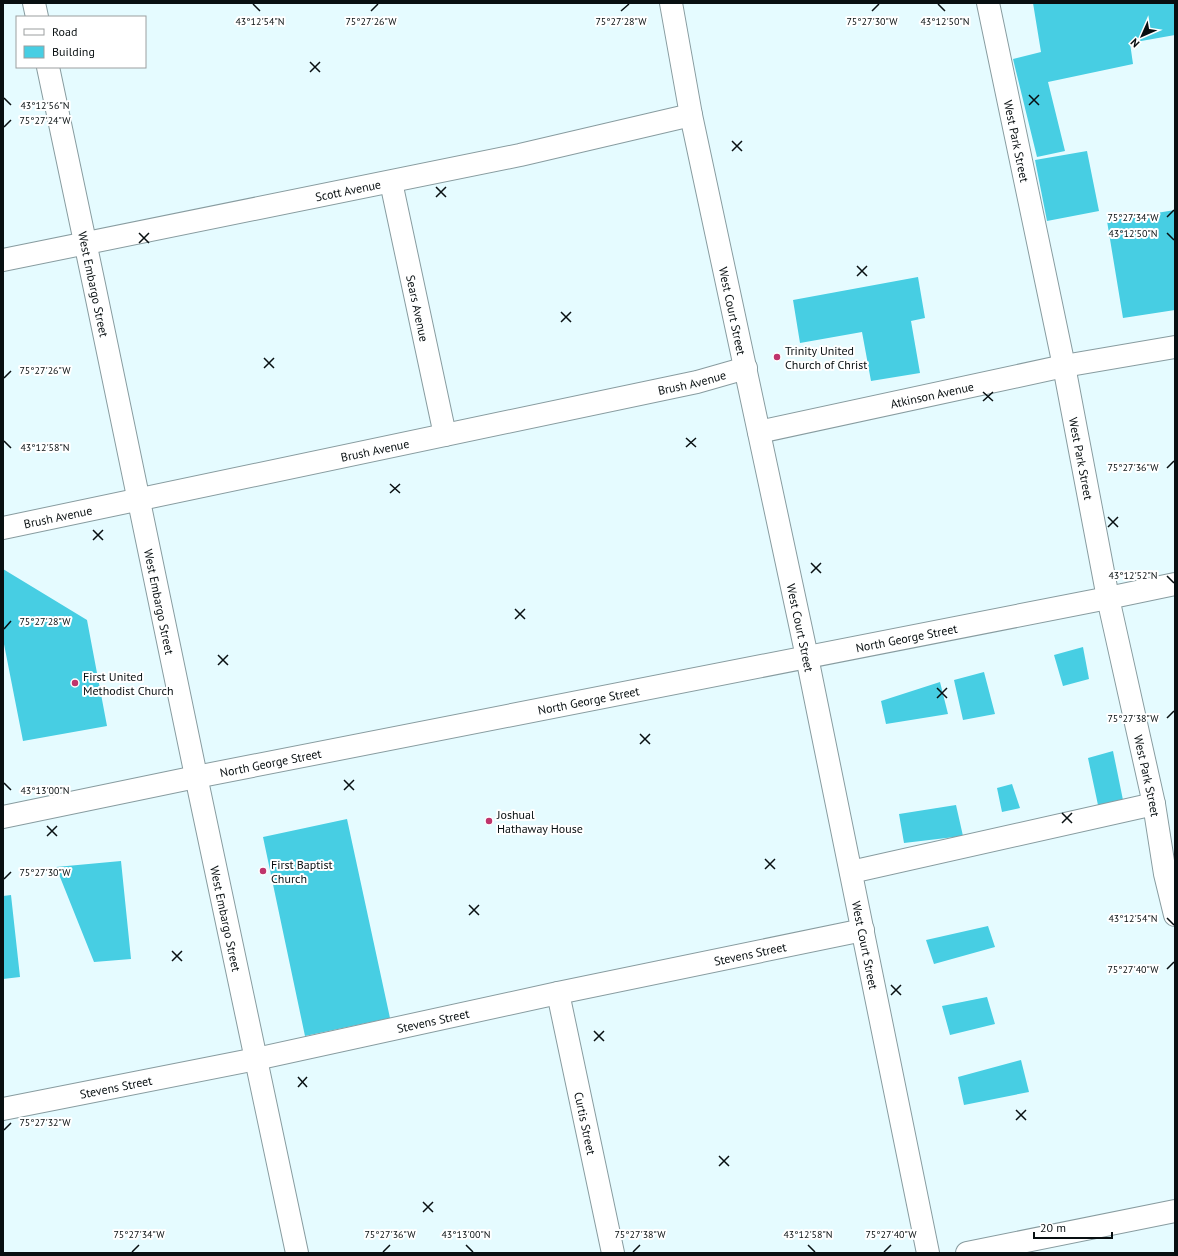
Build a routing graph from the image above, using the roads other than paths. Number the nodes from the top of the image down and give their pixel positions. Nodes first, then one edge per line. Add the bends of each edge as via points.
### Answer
1 (34, 3) edge
2 (671, 3) edge
3 (988, 3) edge
4 (37, 16) edge
5 (48, 68) edge
6 (691, 115) junction
7 (391, 182) junction
8 (86, 242) junction
9 (3, 260) edge
10 (1175, 347) edge
11 (1064, 366) junction
12 (746, 368) junction
13 (760, 432) junction
14 (445, 435) junction
15 (138, 499) junction
16 (3, 528) edge
17 (1175, 584) edge
18 (1108, 598) junction
19 (807, 657) junction
20 (196, 777) junction
21 (1154, 804) junction
22 (3, 817) edge
23 (851, 872) junction
24 (1170, 873) edge
25 (1175, 915) edge
26 (863, 930) junction
27 (558, 993) junction
28 (256, 1059) junction
29 (3, 1109) edge
30 (1175, 1211) edge
31 (297, 1253) edge
32 (613, 1253) edge
33 (928, 1253) edge
34 (967, 1253) edge

1 - 4 street
2 - 6 street, West Court Street
3 - 11 street, West Park Street
5 - 8 street, West Embargo Street
6 - 7 street, Scott Avenue
6 - 12 street, West Court Street
7 - 8 street, Scott Avenue
7 - 14 street, Sears Avenue
8 - 9 street, Scott Avenue
8 - 15 street, West Embargo Street
10 - 11 street, Atkinson Avenue
11 - 13 street, Atkinson Avenue
11 - 18 street, West Park Street
12 - 13 street, West Court Street
12 - 14 street, Brush Avenue via 697,382
13 - 19 street, West Court Street
14 - 15 street, Brush Avenue
15 - 16 street, Brush Avenue
15 - 20 street, West Embargo Street
17 - 18 street, North George Street
18 - 19 street, North George Street
18 - 21 street, West Park Street
19 - 20 street, North George Street
19 - 23 street, West Court Street
20 - 22 street, North George Street
20 - 28 street, West Embargo Street
21 - 23 street
21 - 24 street, West Park Street
23 - 26 street, West Court Street
24 - 25 street, West Park Street
26 - 27 street, Stevens Street
26 - 33 street, West Court Street
27 - 28 street, Stevens Street
27 - 32 street, Curtis Street
28 - 29 street, Stevens Street
28 - 31 street, West Embargo Street
30 - 34 street

